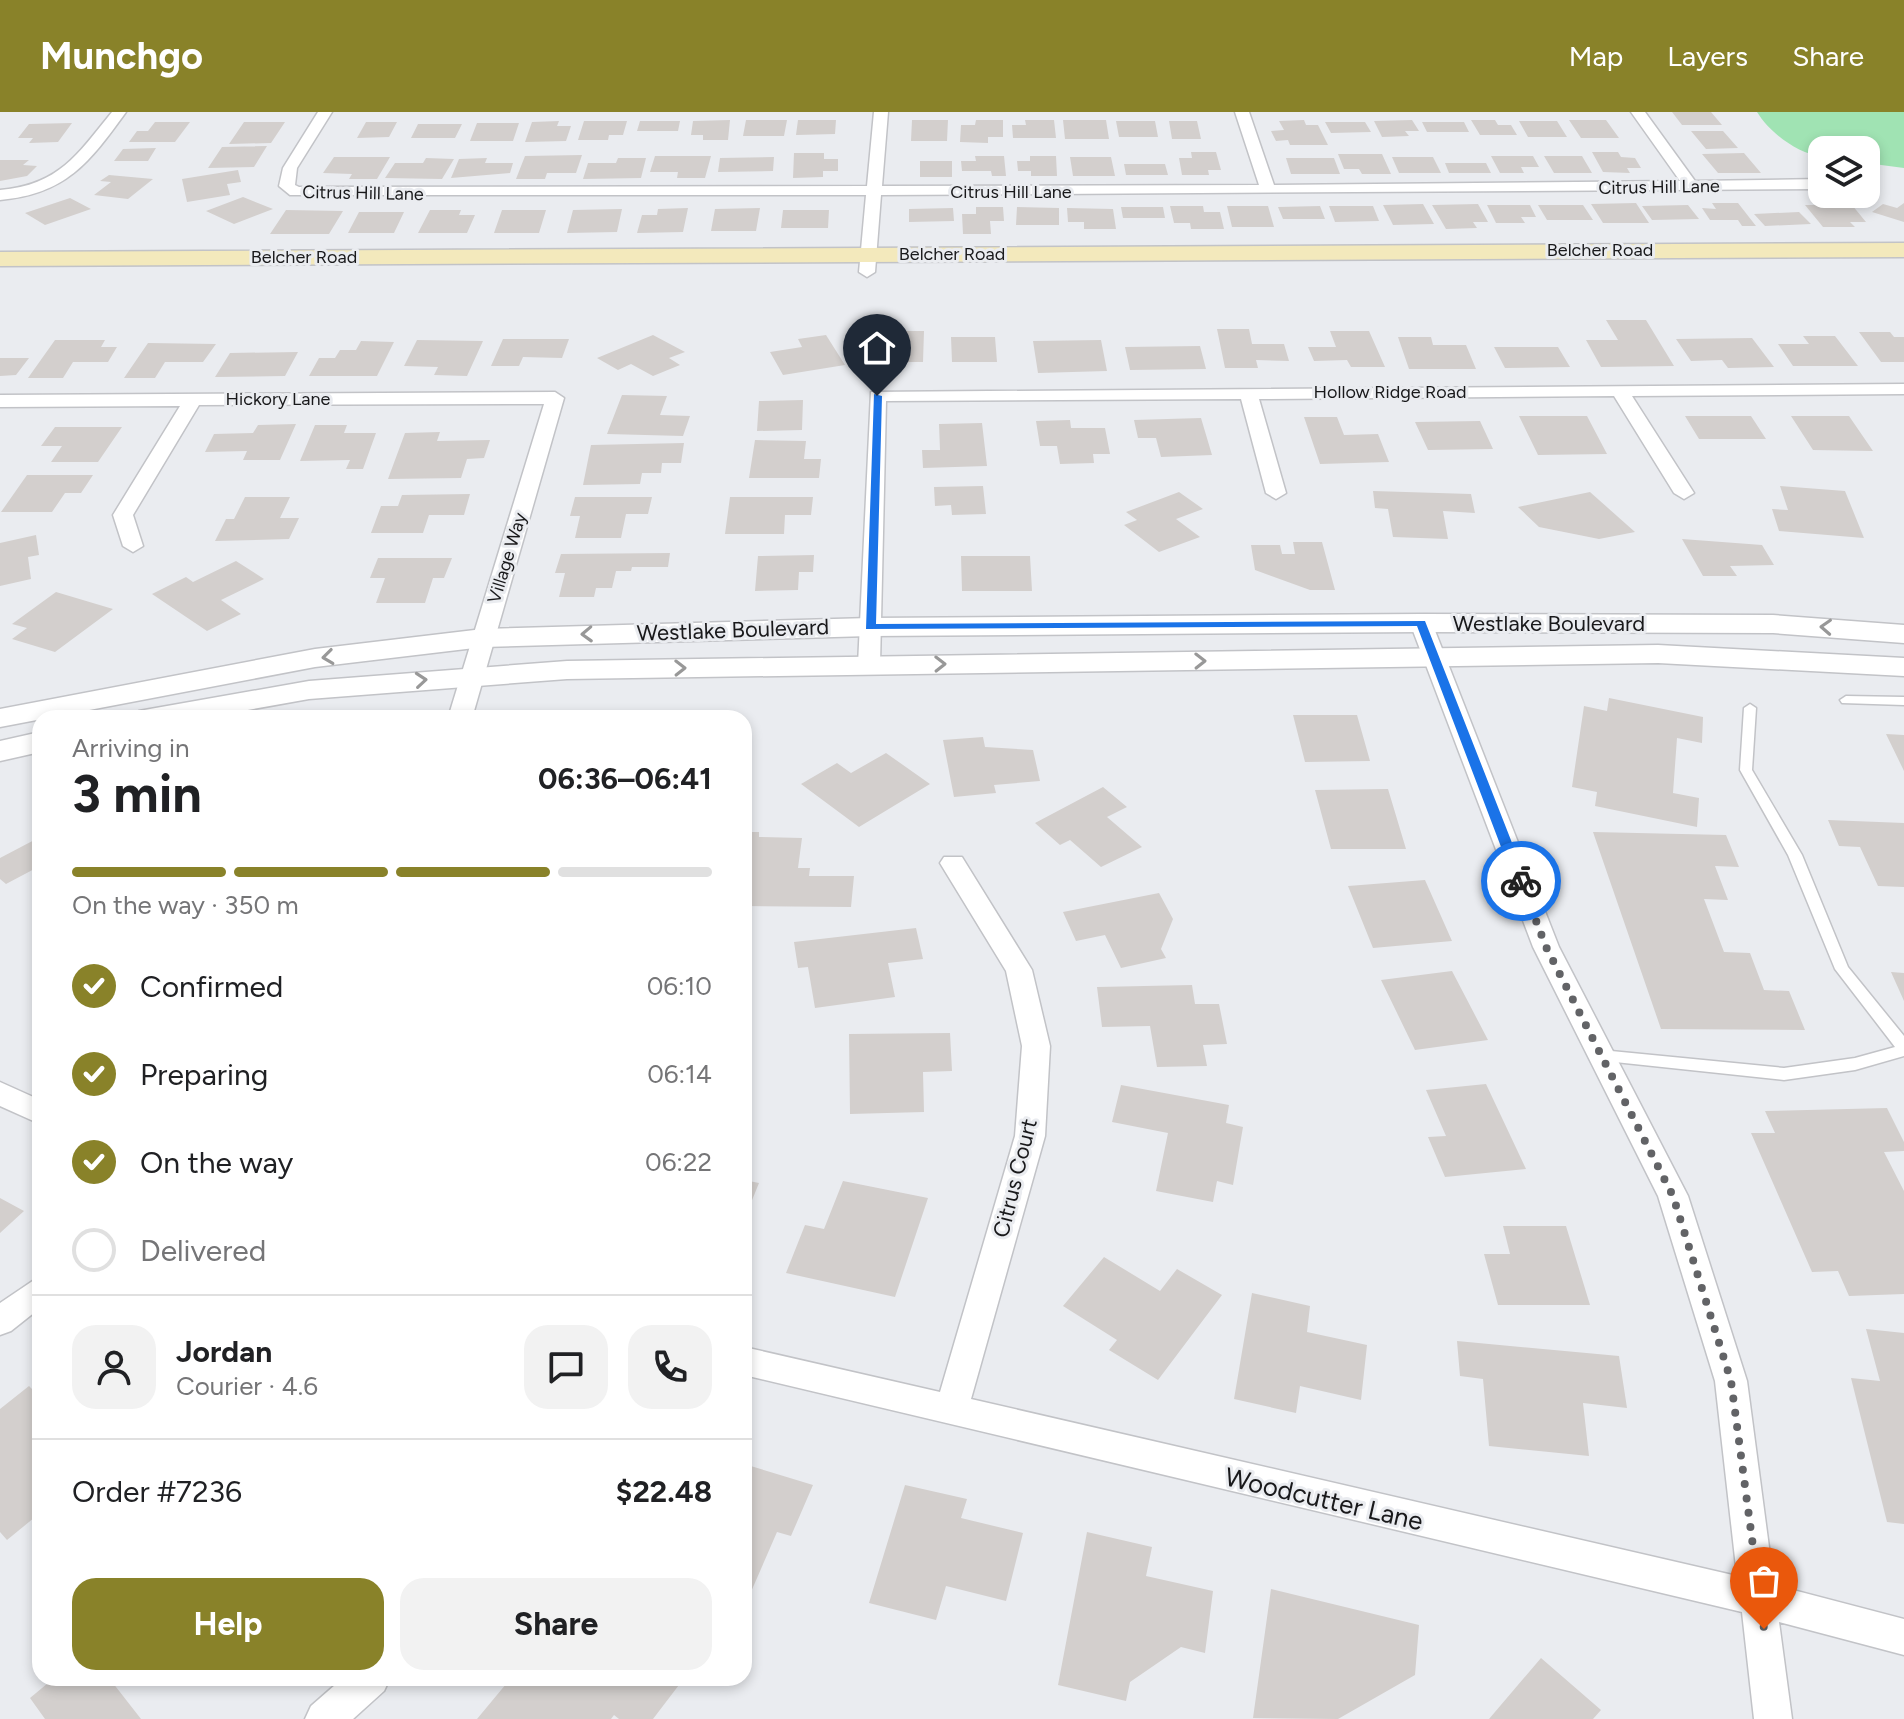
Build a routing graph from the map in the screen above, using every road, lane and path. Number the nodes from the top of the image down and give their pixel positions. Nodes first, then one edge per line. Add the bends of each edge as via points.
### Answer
1 (119, 112) edge
2 (325, 112) edge
3 (881, 112) edge
4 (1242, 112) edge
5 (1638, 112) edge
6 (1808, 184) edge
7 (1692, 187) junction
8 (1268, 190) junction
9 (872, 192) junction
10 (0, 195) edge
11 (1904, 250) edge
12 (0, 259) edge
13 (867, 263) junction
14 (1904, 267) edge
15 (0, 276) edge
16 (1904, 389) edge
17 (1248, 392) junction
18 (1620, 392) junction
19 (555, 398) joint
20 (193, 400) junction
21 (0, 401) edge
22 (1276, 493) dead end
23 (1684, 493) dead end
24 (133, 546) dead end
25 (1421, 623) junction
26 (870, 627) junction
27 (1904, 634) edge
28 (483, 638) junction
29 (1433, 657) junction
30 (869, 665) junction
31 (1904, 667) edge
32 (474, 676) junction
33 (1846, 700) dead end
34 (1904, 701) edge
35 (1750, 708) dead end
36 (42, 710) edge
37 (195, 710) edge
38 (463, 710) edge
39 (32, 712) edge
40 (0, 718) edge
41 (32, 744) edge
42 (0, 751) edge
43 (953, 863) dead end
44 (1904, 1048) edge
45 (1601, 1056) junction
46 (0, 1093) edge
47 (32, 1109) edge
48 (32, 1296) edge
49 (0, 1321) edge
50 (752, 1363) edge
51 (951, 1411) junction
52 (1761, 1599) junction
53 (1904, 1637) edge
54 (362, 1686) edge
55 (324, 1719) edge
56 (1773, 1719) edge

1 - 10 street via 52,187
2 - 9 street, Citrus Hill Lane via 290,168 287,186 295,192
3 - 9 street
4 - 8 street
5 - 7 street
6 - 7 street, Citrus Hill Lane
7 - 8 street, Citrus Hill Lane
8 - 9 street, Citrus Hill Lane
9 - 13 street
11 - 13 main road, Belcher Road
12 - 13 main road, Belcher Road
13 - 14 main road, Belcher Road
13 - 15 main road, Belcher Road
16 - 18 street, Hollow Ridge Road
17 - 18 street, Hollow Ridge Road
17 - 22 street
17 - 26 street, Hollow Ridge Road via 877,396
18 - 23 street
19 - 20 street, Hickory Lane
19 - 28 street, Village Way
20 - 21 street, Hickory Lane
20 - 24 street via 123,515
25 - 26 street, Westlake Boulevard
27 -> 25 street, Westlake Boulevard via 1773,624
25 - 29 street
26 -> 28 street, Westlake Boulevard
26 - 30 street
28 - 32 street, Village Way
28 -> 36 street, Westlake Boulevard via 315,658
30 -> 29 street, Westlake Boulevard
29 - 31 street, Westlake Boulevard via 1658,654
29 - 45 street via 1546,947
32 -> 30 street, Westlake Boulevard
37 -> 32 street, Westlake Boulevard via 309,690
32 - 38 street, Village Way
33 - 34 lane
35 - 44 lane via 1746,770 1795,855 1842,969
39 -> 40 street, Westlake Boulevard
41 - 42 street
43 - 51 street, Citrus Court via 1019,970 1036,1046 1030,1136
44 - 45 lane via 1855,1064 1784,1074
45 - 52 street via 1673,1196 1731,1381
46 - 47 street
48 - 49 street
50 - 51 street, Woodcutter Lane
51 - 52 street, Woodcutter Lane
52 - 53 street, Woodcutter Lane
52 - 56 street
54 - 55 street

